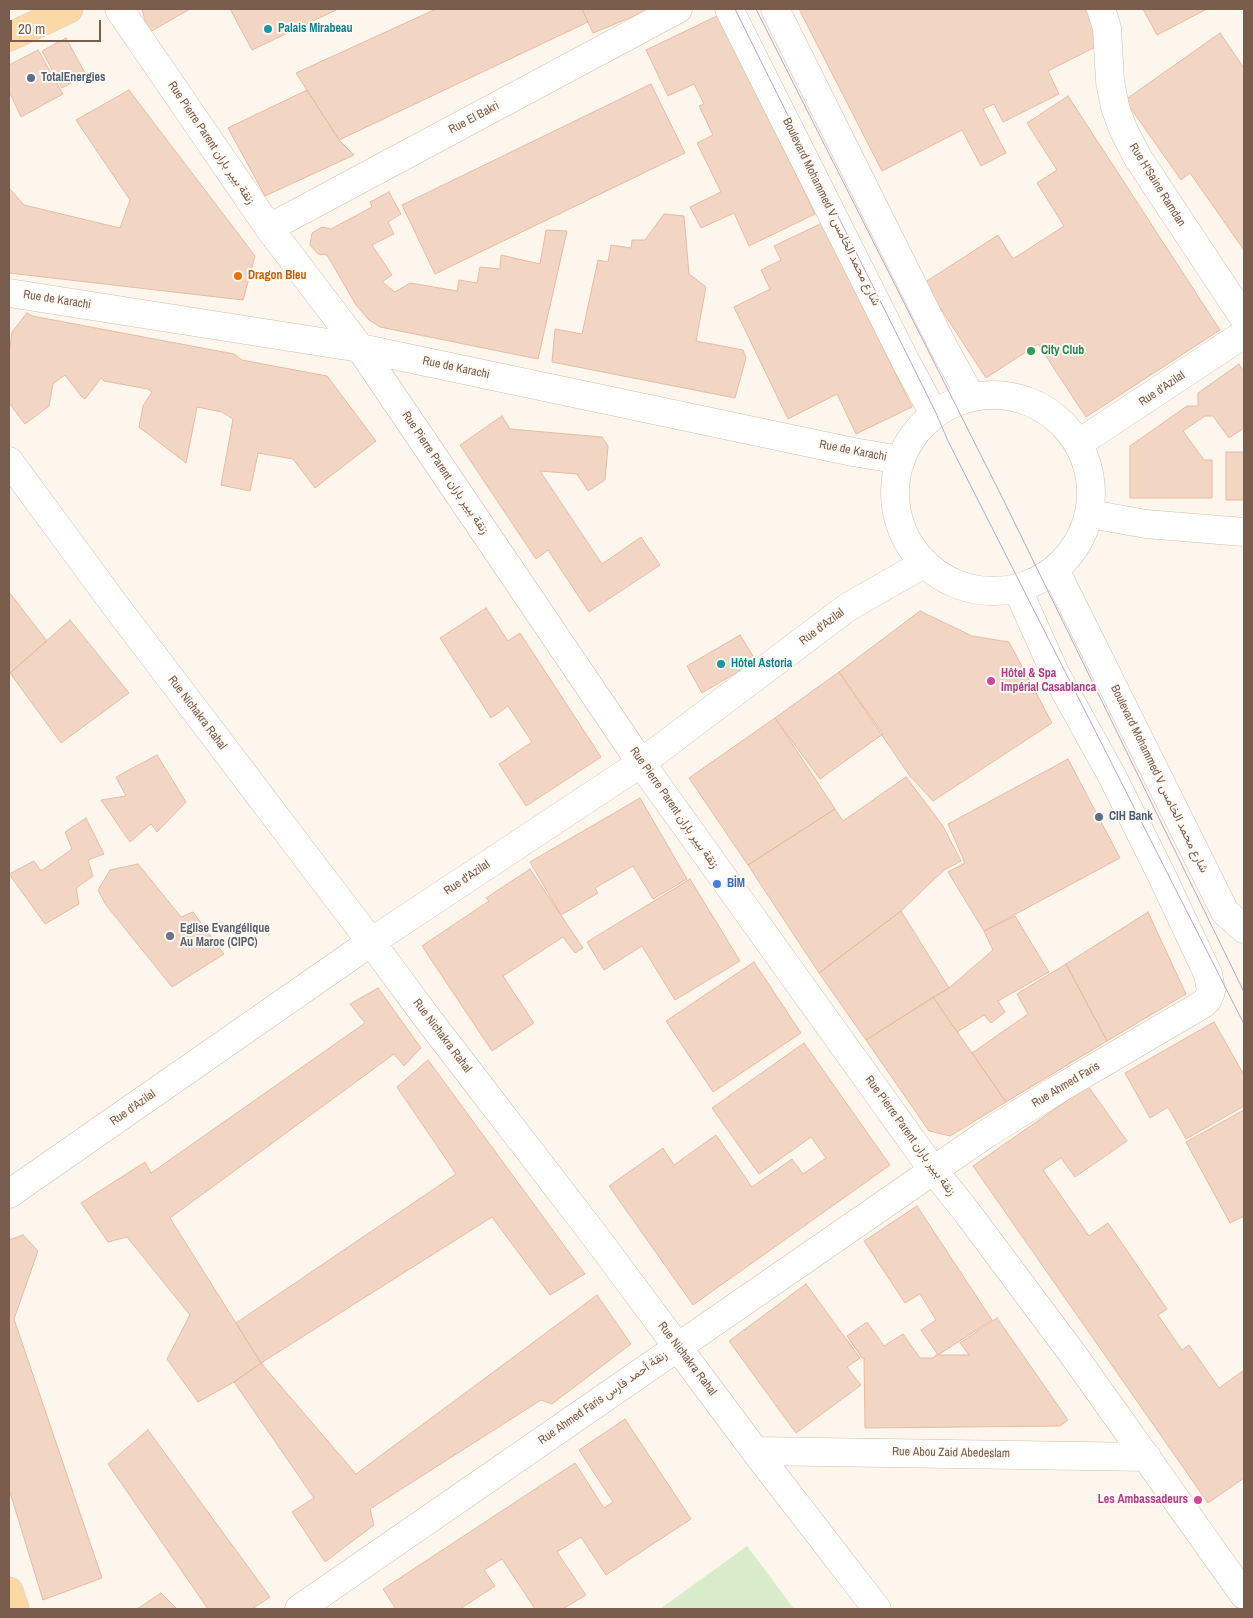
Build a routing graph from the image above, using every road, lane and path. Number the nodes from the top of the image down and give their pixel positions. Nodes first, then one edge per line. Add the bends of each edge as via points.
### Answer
1 (69, 9) edge
2 (119, 9) edge
3 (678, 9) edge
4 (729, 9) edge
5 (775, 9) edge
6 (1101, 9) edge
7 (9, 38) edge
8 (269, 228) junction
9 (9, 293) edge
10 (1244, 318) edge
11 (1244, 334) edge
12 (360, 348) junction
13 (971, 397) junction
14 (934, 414) junction
15 (1079, 443) junction
16 (901, 460) junction
17 (9, 461) edge
18 (1090, 514) junction
19 (1244, 532) edge
20 (925, 563) junction
21 (1055, 570) junction
22 (1018, 588) junction
23 (641, 762) junction
24 (1244, 928) edge
25 (372, 942) junction
26 (932, 1170) junction
27 (9, 1194) edge
28 (678, 1346) junction
29 (755, 1450) junction
30 (1147, 1457) junction
31 (9, 1590) edge
32 (1244, 1595) edge
33 (16, 1609) edge
34 (298, 1609) edge
35 (877, 1609) edge

1 - 7 main road
2 - 8 street, Rue Pierre Parent زنقة بيير باران
3 - 8 street, Rue El Bakri
4 - 14 street, Boulevard Mohammed V شارع محمد الخامس
5 - 13 street
6 - 10 street, Rue H'Saine Ramdan via 1107,28 1110,81 1123,129 1138,158
8 - 12 street, Rue Pierre Parent زنقة بيير باران
9 - 12 street, Rue de Karachi
11 - 15 street, Rue d'Azilal
12 - 16 street, Rue de Karachi
12 - 23 street, Rue Pierre Parent زنقة بيير باران
13 - 14 street
13 - 15 street via 1003,395 1035,404 1062,422
14 - 16 street via 914,435
15 - 18 street via 1090,473
16 - 20 street via 895,488 898,517 916,554
17 - 25 street, Rue Nichakra Rahal
18 - 19 street via 1146,524
18 - 21 street via 1074,550
20 - 22 street via 944,578 968,588 992,592
20 - 23 street, Rue d'Azilal via 848,607
21 - 22 street via 1033,584
21 - 24 street, Boulevard Mohammed V شارع محمد الخامس via 1225,912
22 - 26 street, Rue Ahmed Faris via 1055,673 1161,874 1208,974 1211,991 1203,1004 1060,1088
23 - 25 street, Rue d'Azilal
23 - 26 street, Rue Pierre Parent زنقة بيير باران
25 - 27 street, Rue d'Azilal
25 - 28 street, Rue Nichakra Rahal
26 - 28 street, Rue Ahmed Faris زنقة أحمد فارس
26 - 30 street, Rue Pierre Parent زنقة بيير باران via 966,1211
28 - 29 street, Rue Nichakra Rahal
28 - 34 street, Rue Ahmed Faris زنقة أحمد فارس
29 - 30 street, Rue Abou Zaid Abedeslam
29 - 35 street, Rue Nichakra Rahal
30 - 32 street, Rue Pierre Parent زنقة بيير باران
31 - 33 main road

